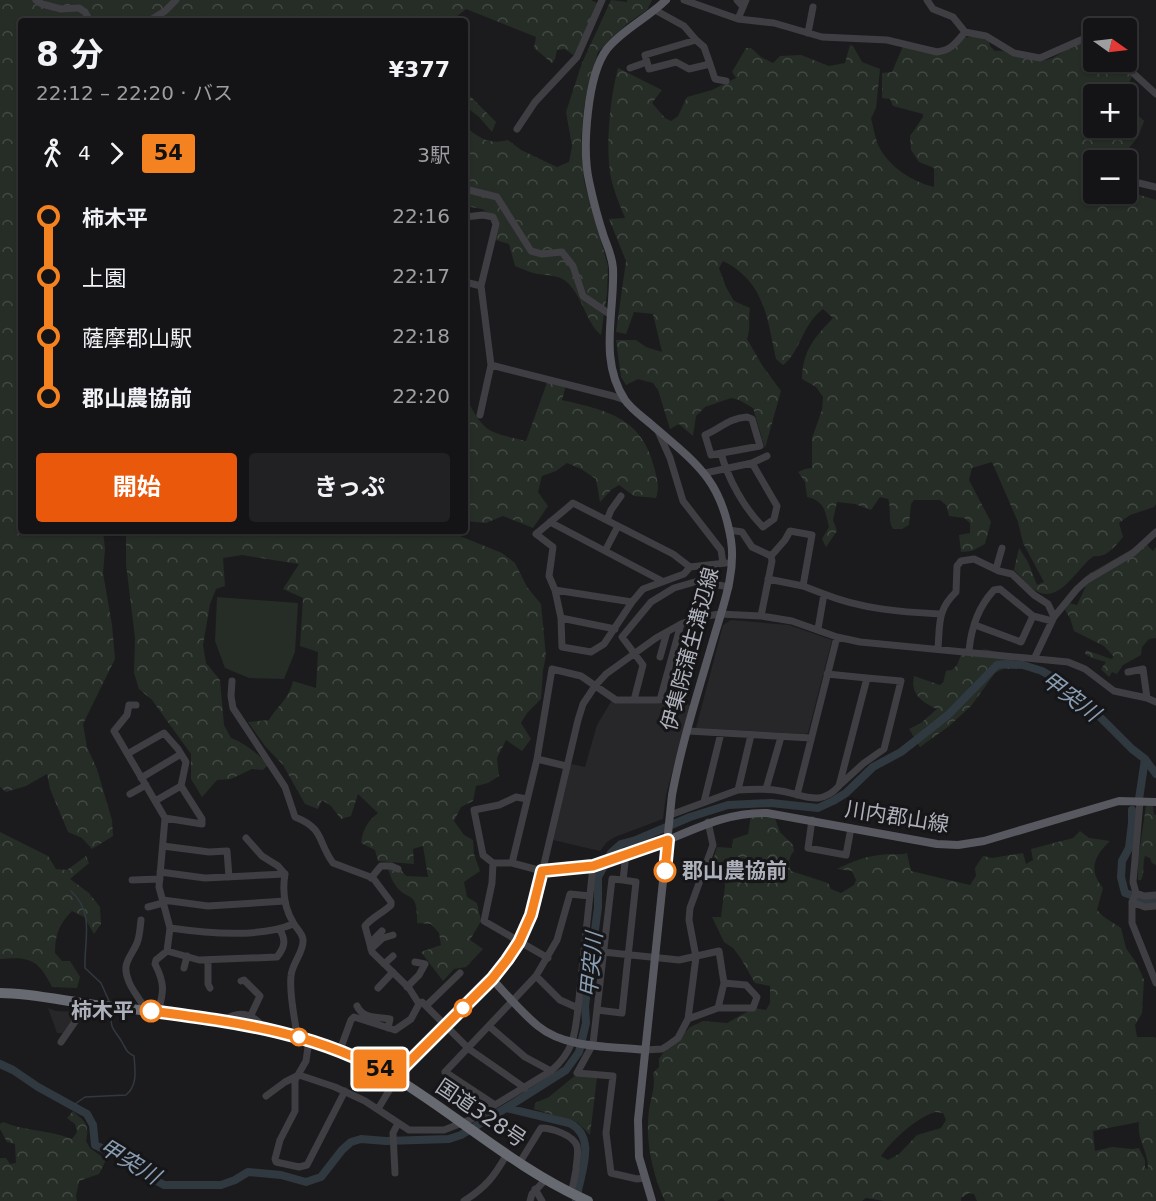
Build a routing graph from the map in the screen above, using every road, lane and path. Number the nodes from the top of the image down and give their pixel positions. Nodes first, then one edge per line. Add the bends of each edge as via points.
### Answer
1 (36, 0) edge
2 (176, 0) edge
3 (602, 0) edge
4 (666, 0) edge
5 (684, 0) edge
6 (737, 0) edge
7 (927, 0) edge
8 (745, 4) edge
9 (813, 7) dead end
10 (655, 10) junction
11 (88, 18) edge
12 (153, 18) edge
13 (738, 19) junction
14 (965, 32) junction
15 (808, 33) junction
16 (1083, 39) edge
17 (696, 40) junction
18 (647, 62) junction
19 (710, 64) junction
20 (630, 68) dead end
21 (1132, 72) edge
22 (726, 81) dead end
23 (1156, 94) edge
24 (517, 129) dead end
25 (1139, 183) dead end
26 (1156, 187) edge
27 (468, 190) edge
28 (468, 217) edge
29 (468, 283) edge
30 (481, 286) junction
31 (611, 315) junction
32 (491, 365) junction
33 (625, 400) junction
34 (480, 415) dead end
35 (658, 431) junction
36 (721, 453) junction
37 (767, 456) dead end
38 (752, 463) junction
39 (725, 468) junction
40 (705, 473) junction
41 (621, 496) dead end
42 (607, 520) junction
43 (550, 522) junction
44 (618, 526) junction
45 (729, 530) junction
46 (1156, 532) edge
47 (1002, 548) dead end
48 (605, 550) junction
49 (771, 556) junction
50 (727, 563) junction
51 (690, 567) junction
52 (996, 569) junction
53 (768, 579) junction
54 (662, 581) junction
55 (803, 586) junction
56 (729, 587) junction
57 (555, 590) junction
58 (824, 594) junction
59 (632, 602) junction
60 (720, 614) junction
61 (940, 614) junction
62 (761, 616) junction
63 (1033, 616) junction
64 (561, 618) junction
65 (1053, 619) junction
66 (681, 624) junction
67 (975, 625) junction
68 (615, 628) junction
69 (818, 629) junction
70 (667, 632) junction
71 (837, 637) junction
72 (938, 648) junction
73 (969, 651) junction
74 (634, 654) junction
75 (660, 657) dead end
76 (1035, 657) junction
77 (1128, 672) dead end
78 (827, 674) junction
79 (867, 678) junction
80 (232, 681) dead end
81 (595, 686) junction
82 (1147, 698) junction
83 (634, 700) junction
84 (1156, 702) edge
85 (136, 705) dead end
86 (688, 731) junction
87 (721, 733) junction
88 (751, 735) junction
89 (781, 737) junction
90 (811, 738) junction
91 (129, 753) junction
92 (181, 754) junction
93 (537, 759) junction
94 (566, 766) junction
95 (141, 778) junction
96 (146, 785) junction
97 (181, 786) junction
98 (839, 786) junction
99 (766, 789) junction
100 (738, 790) junction
101 (130, 794) dead end
102 (797, 795) junction
103 (527, 799) junction
104 (155, 801) junction
105 (1140, 801) junction
106 (704, 802) junction
107 (1156, 802) edge
108 (670, 816) junction
109 (165, 818) junction
110 (812, 820) junction
111 (708, 822) junction
112 (851, 828) junction
113 (246, 837) dead end
114 (668, 840) junction
115 (163, 846) junction
116 (626, 854) junction
117 (493, 862) junction
118 (512, 863) junction
119 (593, 866) junction
120 (398, 869) dead end
121 (542, 871) junction
122 (285, 874) junction
123 (160, 875) junction
124 (229, 877) junction
125 (371, 878) junction
126 (132, 880) dead end
127 (623, 880) junction
128 (1136, 892) junction
129 (1156, 895) edge
130 (590, 896) junction
131 (285, 901) junction
132 (1132, 901) junction
133 (163, 902) junction
134 (1156, 906) edge
135 (148, 907) dead end
136 (141, 920) dead end
137 (293, 924) junction
138 (170, 928) junction
139 (280, 930) junction
140 (382, 931) dead end
141 (393, 935) dead end
142 (519, 942) junction
143 (370, 946) junction
144 (167, 951) junction
145 (603, 952) junction
146 (628, 955) junction
147 (187, 956) junction
148 (393, 956) dead end
149 (655, 957) junction
150 (696, 957) junction
151 (548, 958) junction
152 (208, 960) junction
153 (415, 962) dead end
154 (384, 964) junction
155 (184, 968) dead end
156 (393, 972) junction
157 (460, 973) dead end
158 (536, 976) junction
159 (492, 979) junction
160 (241, 981) dead end
161 (724, 983) junction
162 (1156, 983) edge
163 (407, 987) junction
164 (210, 988) dead end
165 (378, 988) dead end
166 (0, 993) edge
167 (513, 1002) junction
168 (84, 1003) junction
169 (422, 1005) junction
170 (357, 1006) dead end
171 (578, 1008) junction
172 (718, 1008) junction
173 (597, 1010) junction
174 (146, 1011) junction
175 (158, 1012) junction
176 (251, 1015) junction
177 (688, 1019) junction
178 (222, 1021) junction
179 (446, 1026) junction
180 (490, 1027) junction
181 (264, 1028) junction
182 (388, 1028) junction
183 (297, 1037) junction
184 (309, 1040) junction
185 (61, 1042) dead end
186 (574, 1042) junction
187 (591, 1044) junction
188 (469, 1048) junction
189 (340, 1050) junction
190 (645, 1050) junction
191 (551, 1071) junction
192 (298, 1075) junction
193 (396, 1079) junction
194 (525, 1088) junction
195 (345, 1091) junction
196 (266, 1096) dead end
197 (495, 1105) junction
198 (378, 1109) junction
199 (398, 1123) junction
200 (464, 1124) junction
201 (507, 1154) junction
202 (520, 1162) junction
203 (395, 1173) dead end
204 (644, 1178) junction
205 (546, 1179) junction
206 (535, 1189) junction
207 (571, 1193) junction
208 (464, 1201) edge
209 (530, 1201) edge
210 (542, 1201) edge
211 (587, 1201) edge
212 (652, 1201) edge

1 - 11 street via 61,9 79,8
2 - 12 street
3 - 24 street via 577,57 535,102
4 - 10 main road, 伊集院蒲生溝辺線
5 - 13 street
6 - 8 street
7 - 14 street via 933,9 953,17
8 - 13 street
9 - 15 street
10 - 17 street via 684,26
10 - 31 main road, 伊集院蒲生溝辺線 via 607,49 593,80 586,163 612,262
13 - 15 street via 774,23
14 - 15 street via 954,45 937,52 887,40
14 - 16 street via 986,36 1014,53 1040,58
17 - 18 street via 645,55
17 - 19 street via 705,47
18 - 19 street via 649,69 676,62 689,69
18 - 20 street
19 - 22 street via 715,79
21 - 23 street
25 - 26 street
27 - 31 street via 496,197 531,251 562,252 573,266 583,296
28 - 30 street via 493,217 496,224
29 - 30 street
30 - 32 street
31 - 33 main road, 伊集院蒲生溝辺線 via 609,357
32 - 33 street
32 - 34 street
33 - 35 main road, 伊集院蒲生溝辺線
35 - 40 main road, 伊集院蒲生溝辺線
35 - 50 street via 682,501
36 - 36 street via 760,446 752,419 733,418 705,435 711,454
36 - 39 street
37 - 38 street
38 - 39 street
38 - 39 street via 777,506 774,519 763,527
39 - 40 street
40 - 45 main road, 伊集院蒲生溝辺線 via 719,497
41 - 42 street
42 - 43 street via 573,503
42 - 44 street
43 - 48 street
43 - 57 street via 536,534 553,547 549,576
44 - 48 street
44 - 51 street
45 - 49 street via 742,532 752,547
45 - 50 main road, 伊集院蒲生溝辺線
46 - 65 street via 1133,553 1087,580
47 - 52 street
48 - 54 street
49 - 53 street
49 - 55 street via 790,531 812,535
50 - 51 street
50 - 56 main road, 伊集院蒲生溝辺線
51 - 54 street via 684,574
52 - 61 street via 975,559 961,561 957,566 956,592
52 - 65 street via 1012,574 1048,604
53 - 55 street
53 - 62 street
54 - 59 street via 643,588
55 - 58 street
56 - 60 main road, 伊集院蒲生溝辺線
56 - 74 street via 698,581 674,588 651,602 622,637
57 - 59 street
57 - 64 street
58 - 61 street via 894,611
58 - 69 street
59 - 68 street
60 - 62 street
60 - 66 street
60 - 86 main road, 伊集院蒲生溝辺線
61 - 72 street
62 - 69 street
63 - 65 street
63 - 67 street via 1021,642
63 - 67 street via 1000,590 994,590 983,602
64 - 68 street
64 - 68 street via 562,647 591,652 604,644
65 - 76 street
66 - 70 street
66 - 83 street via 660,700
67 - 73 street
69 - 71 street
70 - 74 street
70 - 75 street
71 - 72 street
71 - 78 street
72 - 73 street
73 - 76 street
74 - 81 street
74 - 83 street via 643,665
76 - 82 street via 1077,665 1114,691
77 - 82 street via 1143,669
78 - 79 street
78 - 90 street
79 - 98 street
79 - 98 street via 901,681 884,749
80 - 125 street via 233,708 285,787 295,817 313,826 333,863
81 - 83 street via 616,700
81 - 93 street via 580,676 552,669
81 - 94 street via 583,704
82 - 84 street
85 - 91 street via 129,705 128,715 114,731
86 - 87 street
86 - 108 main road, 伊集院蒲生溝辺線
87 - 88 street
87 - 106 street
88 - 89 street
88 - 100 street
89 - 90 street
89 - 99 street
90 - 102 street
91 - 92 street via 164,733
91 - 95 street
92 - 95 street
92 - 97 street via 186,762
93 - 94 street
93 - 103 street
94 - 121 street
95 - 96 street
96 - 101 street
96 - 104 street
97 - 104 street
97 - 109 street via 202,824
98 - 102 street via 826,797
99 - 100 street
99 - 102 street
100 - 106 street
103 - 117 street via 516,797 474,810 483,855
103 - 118 street
104 - 109 street
105 - 107 main road, 川内郡山線
105 - 112 main road, 川内郡山線 via 1119,801 958,845
105 - 128 street via 1133,882
106 - 108 street
108 - 114 main road, 伊集院蒲生溝辺線
109 - 115 street
110 - 111 main road, 川内郡山線 via 747,813
110 - 112 main road, 川内郡山線
110 - 112 street via 808,848 846,855
111 - 114 main road, 川内郡山線
111 - 150 street via 713,845 690,908
113 - 122 street
114 - 116 street
114 - 149 main road, 伊集院蒲生溝辺線
115 - 123 street
115 - 124 street via 227,851
116 - 119 street
116 - 127 street
117 - 118 street
117 - 142 street via 484,921
118 - 121 street
119 - 121 street
119 - 130 street
120 - 125 street via 381,866
121 - 142 street via 531,915
122 - 124 street
122 - 131 street
123 - 124 street
123 - 126 street
123 - 133 street
125 - 143 street via 391,905 365,926
127 - 145 street via 612,879
127 - 146 street via 636,882
128 - 129 street
128 - 132 street
130 - 151 street via 570,894
130 - 171 street
131 - 133 street via 208,906
131 - 137 street
132 - 134 street via 1145,907
132 - 162 street via 1132,923
133 - 135 street
133 - 138 street
136 - 174 street via 140,935 127,957 125,970
137 - 139 street
137 - 183 street via 303,936 291,976
138 - 139 street via 208,933
138 - 144 street
139 - 152 street via 284,944 278,957
140 - 143 street
141 - 143 street
142 - 151 street
142 - 159 street
143 - 154 street
144 - 147 street
144 - 175 street via 154,964 164,991
145 - 146 street
145 - 173 street
146 - 149 street
146 - 173 street via 622,1012
147 - 152 street
147 - 155 street
148 - 154 street
149 - 150 street
149 - 190 main road, 伊集院蒲生溝辺線
150 - 161 street via 718,951
150 - 177 street
151 - 158 street
152 - 164 street
153 - 163 street via 425,964
154 - 156 street
156 - 163 street
156 - 165 street
157 - 169 street
158 - 167 street
158 - 171 street via 560,1000
159 - 167 main road
159 - 179 main road
160 - 176 street via 260,996
161 - 172 street
161 - 172 street via 746,985 758,997 753,1008
163 - 169 street
166 - 168 highway, 国道328号
167 - 180 street
167 - 186 main road via 547,1032
168 - 174 highway, 国道328号
168 - 185 street
169 - 179 street
169 - 182 street via 395,1030
170 - 182 street via 369,1017 390,1019
171 - 186 street
172 - 177 street
173 - 187 street
174 - 175 highway, 国道328号
175 - 178 highway, 国道328号
176 - 178 street via 234,1014
176 - 181 street
177 - 190 street via 678,1038 667,1046
178 - 181 highway, 国道328号
179 - 188 street
179 - 193 main road
180 - 188 street
180 - 191 street via 525,1057
181 - 183 highway, 国道328号
182 - 189 street via 354,1017
183 - 184 highway, 国道328号
184 - 189 highway, 国道328号
184 - 192 street via 306,1060
186 - 187 main road
186 - 191 street
187 - 190 main road
187 - 204 street via 577,1073 613,1076 606,1133 611,1173
188 - 194 street
188 - 197 street via 446,1072
189 - 193 highway, 国道328号
190 - 204 main road, 伊集院蒲生溝辺線 via 637,1138
191 - 194 street
192 - 195 street
192 - 195 street via 295,1112 280,1140 275,1158 278,1163 307,1166
192 - 196 street
193 - 198 street
193 - 200 highway, 国道328号
194 - 197 street
195 - 198 street
197 - 200 street
198 - 199 street
199 - 200 street via 412,1130 444,1130
199 - 203 street via 393,1133
200 - 201 highway, 国道328号
201 - 202 highway, 国道328号
201 - 208 street via 490,1182
202 - 205 highway, 国道328号
202 - 207 street via 541,1128 572,1139 578,1154
204 - 212 main road, 伊集院蒲生溝辺線
205 - 206 street
205 - 207 highway, 国道328号
206 - 209 street
206 - 210 street
207 - 211 highway, 国道328号

